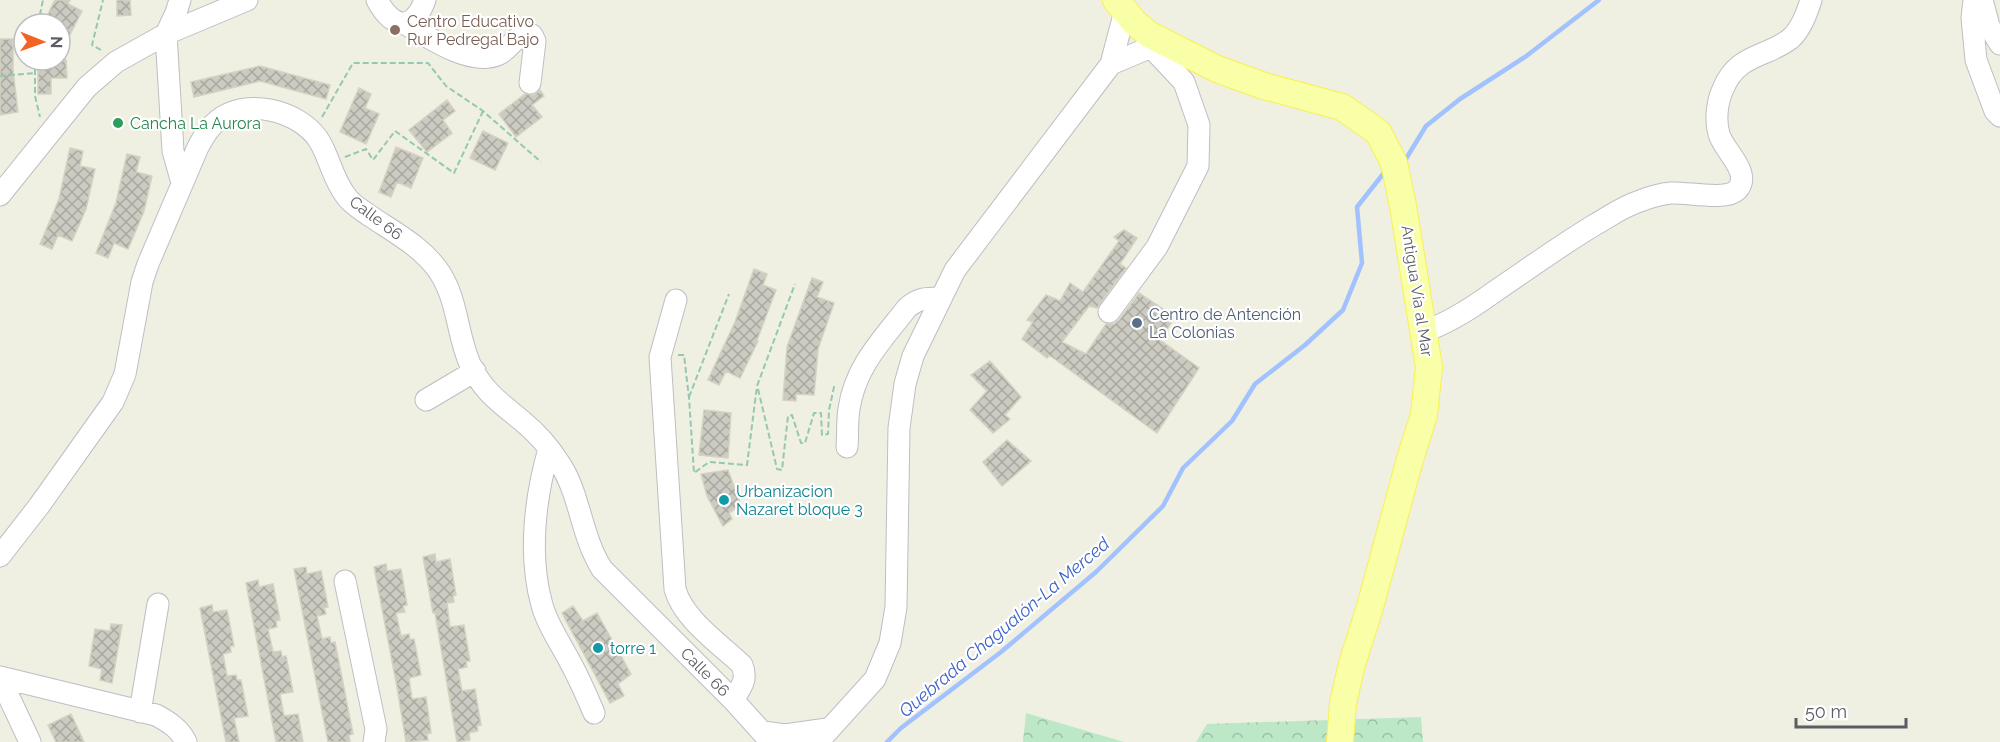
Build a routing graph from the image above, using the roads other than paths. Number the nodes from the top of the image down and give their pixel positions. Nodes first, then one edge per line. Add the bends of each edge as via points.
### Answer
1 (180, 0) edge
2 (247, 0) edge
3 (378, 0) edge
4 (425, 0) edge
5 (1811, 0) edge
6 (1974, 0) edge
7 (1982, 0) edge
8 (1120, 5) edge
9 (405, 24) junction
10 (166, 33) junction
11 (2000, 44) edge
12 (1158, 45) junction
13 (1111, 63) junction
14 (530, 83) dead end
15 (2000, 116) edge
16 (182, 183) junction
17 (0, 195) edge
18 (940, 298) junction
19 (676, 300) dead end
20 (1109, 312) dead end
21 (1423, 332) junction
22 (474, 371) junction
23 (426, 400) dead end
24 (847, 447) dead end
25 (549, 449) junction
26 (0, 556) edge
27 (345, 581) dead end
28 (158, 604) dead end
29 (0, 677) edge
30 (733, 700) junction
31 (140, 712) junction
32 (594, 713) dead end
33 (823, 736) edge
34 (767, 737) edge
35 (30, 742) edge
36 (186, 742) edge
37 (374, 742) edge
38 (1340, 742) edge

1 - 10 street
2 - 10 street
3 - 9 street via 396,23
4 - 9 street via 421,11
5 - 21 street via 1791,39 1745,61 1723,89 1719,132 1723,145 1741,170 1742,180 1737,189 1727,195 1670,193 1627,206 1566,242 1465,312
6 - 15 street via 1976,60
7 - 11 street via 1989,26
8 - 12 main road, Antigua Vía al Mar
8 - 13 street
9 - 14 street via 470,56 483,58 499,54 517,36 532,35 535,41
10 - 16 street via 173,151
10 - 17 street via 116,62 87,87
12 - 13 street
12 - 20 street via 1184,82 1199,125 1198,166 1157,247
12 - 21 main road, Antigua Vía al Mar via 1264,86 1342,107 1378,132 1394,163
13 - 18 street via 955,270
16 - 22 street, Calle 66 via 198,147 217,121 232,112 269,110 288,115 320,141 346,198 425,255 441,274
16 - 26 street, Calle 66 via 142,282 125,374 113,402
18 - 24 street via 922,298 907,308 868,357 853,391
18 - 33 street via 913,356 905,384 899,428 896,607 890,643 874,679
19 - 30 street via 660,357 675,590 687,614 742,665 745,681
21 - 38 main road, Antigua Vía al Mar via 1429,367 1424,415 1352,664
22 - 23 street
22 - 25 street, Calle 66 via 494,400
25 - 30 street, Calle 66 via 561,465 592,553 602,569
25 - 32 street via 541,476 534,546 537,583 548,620
27 - 37 street via 376,729
28 - 31 street
29 - 31 street
29 - 35 street
30 - 34 street, Calle 66
31 - 36 street via 170,722
33 - 34 street

